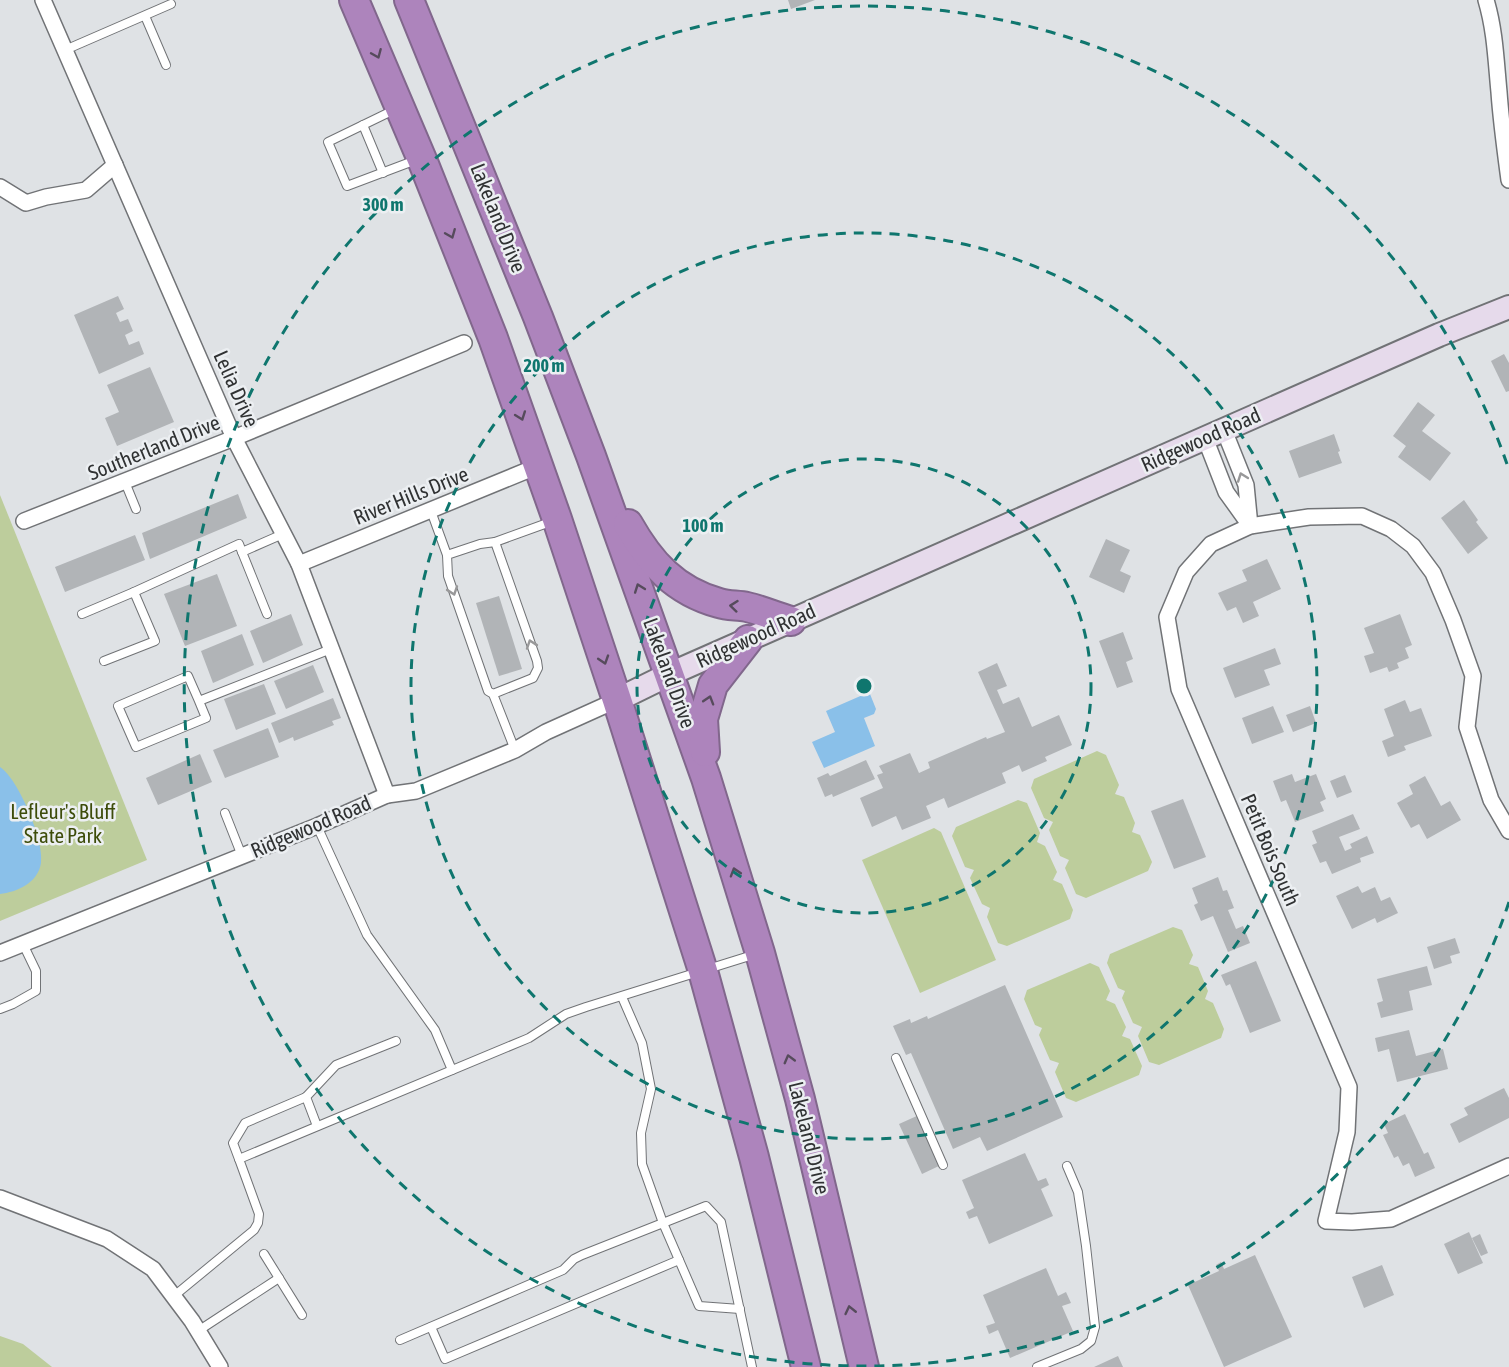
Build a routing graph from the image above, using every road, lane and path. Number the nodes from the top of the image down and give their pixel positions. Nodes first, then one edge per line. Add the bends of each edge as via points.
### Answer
1 (43, 0) edge
2 (354, 0) edge
3 (410, 0) edge
4 (1486, 0) edge
5 (171, 4) dead end
6 (145, 16) junction
7 (65, 50) junction
8 (166, 65) dead end
9 (400, 108) junction
10 (363, 125) junction
11 (421, 158) junction
12 (115, 165) junction
13 (383, 173) junction
14 (1509, 180) edge
15 (0, 188) edge
16 (1509, 307) edge
17 (465, 343) dead end
18 (1214, 434) junction
19 (234, 438) junction
20 (591, 456) junction
21 (538, 466) junction
22 (125, 482) junction
23 (136, 509) dead end
24 (431, 511) junction
25 (557, 519) junction
26 (24, 521) dead end
27 (1250, 526) junction
28 (283, 534) junction
29 (495, 542) junction
30 (242, 552) junction
31 (447, 555) junction
32 (299, 564) junction
33 (134, 592) junction
34 (82, 614) dead end
35 (267, 614) dead end
36 (791, 621) junction
37 (748, 640) junction
38 (331, 649) junction
39 (104, 661) dead end
40 (670, 674) junction
41 (493, 694) junction
42 (617, 700) junction
43 (199, 701) junction
44 (514, 750) junction
45 (706, 778) junction
46 (387, 795) junction
47 (225, 813) dead end
48 (316, 826) junction
49 (1509, 831) edge
50 (242, 856) junction
51 (23, 944) junction
52 (760, 952) junction
53 (0, 953) edge
54 (703, 971) junction
55 (622, 997) junction
56 (0, 1009) edge
57 (396, 1041) dead end
58 (896, 1058) dead end
59 (452, 1070) junction
60 (306, 1098) junction
61 (317, 1126) junction
62 (239, 1159) junction
63 (943, 1165) dead end
64 (1067, 1166) dead end
65 (1509, 1166) edge
66 (0, 1198) edge
67 (663, 1223) junction
68 (264, 1254) dead end
69 (679, 1260) junction
70 (279, 1278) junction
71 (174, 1296) junction
72 (740, 1309) junction
73 (302, 1314) dead end
74 (431, 1327) junction
75 (198, 1330) junction
76 (400, 1340) dead end
77 (220, 1367) edge
78 (752, 1367) edge
79 (806, 1367) edge
80 (864, 1367) edge
81 (1037, 1367) edge

1 - 7 street, Lelia Drive
2 -> 9 highway
3 - 20 highway, Lakeland Drive
4 - 14 street via 1494,34
5 - 6 lane
6 - 7 lane
6 - 8 lane
7 - 12 street, Lelia Drive
9 - 10 lane
9 - 11 highway
10 - 13 lane
10 - 13 lane via 328,142 347,186
11 - 13 lane
11 -> 21 highway via 493,338
12 - 15 street via 86,190 26,203
12 - 19 street, Lelia Drive
16 - 18 street, Ridgewood Road
17 - 19 street, Southerland Drive
18 - 27 street via 1226,492
27 -> 18 street via 1246,485
18 - 36 street, Ridgewood Road
19 - 22 street, Southerland Drive
19 - 28 street, Lelia Drive
36 -> 20 highway via 702,598 662,573 641,548
40 -> 20 highway, Lakeland Drive
21 - 24 street, River Hills Drive
21 - 25 highway
22 - 23 lane
22 - 26 street, Southerland Drive
24 - 31 lane
24 - 32 street, River Hills Drive
25 - 29 lane
25 -> 42 highway
27 - 49 street, Petit Bois South via 1309,517 1362,516 1391,529 1413,546 1433,573 1473,676 1467,727 1491,800
27 - 65 street, Petit Bois South via 1211,544 1186,572 1167,617 1179,689 1349,1087 1347,1132 1326,1221 1391,1219
28 - 30 lane
28 - 32 street, Lelia Drive
29 - 31 lane
41 -> 29 lane via 533,678 538,668
30 - 33 lane via 239,544
30 - 35 lane
31 -> 41 lane via 448,576 488,691
32 - 38 street, Lelia Drive
33 - 34 lane
33 - 39 lane via 155,641
36 - 37 street, Ridgewood Road
37 - 40 street, Ridgewood Road
45 -> 37 highway via 703,719 707,702 713,685
38 - 43 lane
38 - 46 street, Lelia Drive
40 - 42 street, Ridgewood Road
40 - 45 highway, Lakeland Drive
41 - 44 lane
42 - 44 street, Ridgewood Road
42 - 54 highway
43 - 43 lane via 206,718 136,747 118,706 189,676
44 - 46 street, Ridgewood Road via 416,791
52 -> 45 highway, Lakeland Drive
46 - 48 street, Ridgewood Road
47 - 50 lane
48 - 50 street, Ridgewood Road
48 - 59 lane via 367,935 435,1030
50 - 51 street, Ridgewood Road
51 - 53 street, Ridgewood Road
51 - 56 lane via 36,971 36,991
52 - 54 lane
80 -> 52 highway, Lakeland Drive via 800,1099
54 - 55 lane
54 - 79 highway
55 - 59 lane via 566,1014 529,1038
55 - 67 lane via 642,1043 647,1066 651,1089 641,1133 642,1164
57 - 60 lane via 336,1065
58 - 63 lane
59 - 61 lane
60 - 61 lane
60 - 62 lane via 245,1123 233,1143
61 - 62 lane
62 - 71 lane via 259,1214 258,1223
64 - 81 lane via 1078,1192 1095,1327 1091,1341 1081,1349
66 - 71 street via 107,1239 153,1269
67 - 69 lane
67 - 72 lane via 706,1206 721,1222
67 - 74 lane via 582,1255 562,1270
68 - 70 lane
69 - 72 lane via 699,1306
69 - 74 lane via 445,1359
70 - 73 lane
70 - 75 lane
71 - 75 street
72 - 78 lane
74 - 76 lane
75 - 77 street

